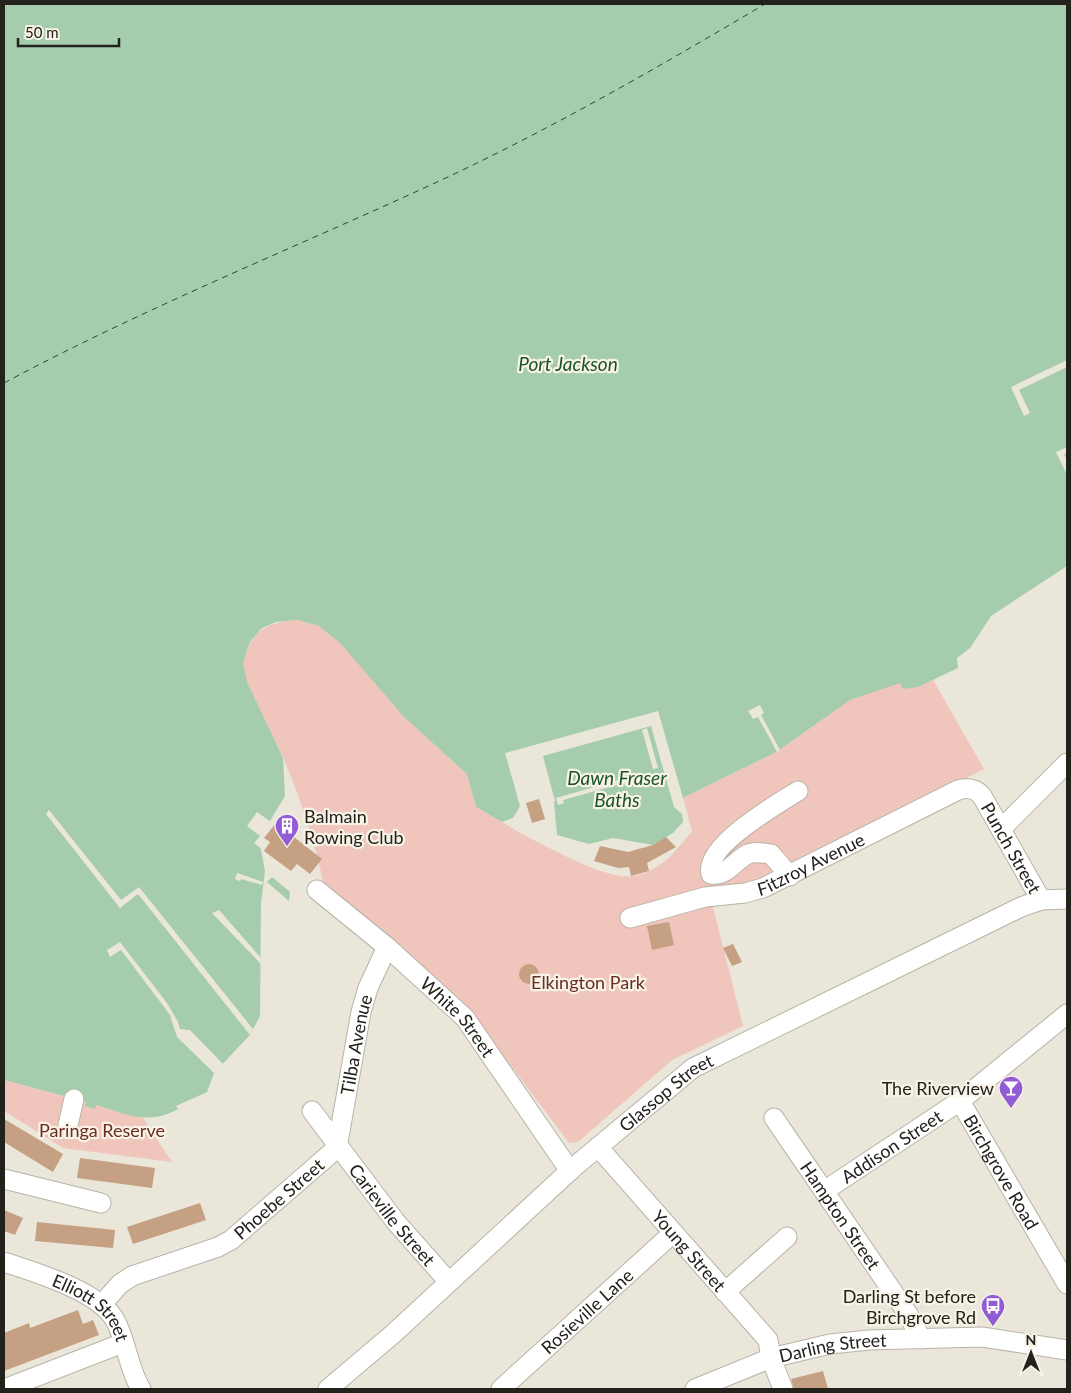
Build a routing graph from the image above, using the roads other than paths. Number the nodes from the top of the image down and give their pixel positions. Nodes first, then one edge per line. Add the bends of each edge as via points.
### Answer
1 (1067, 763) edge
2 (798, 791) dead end
3 (982, 796) joint
4 (1001, 829) junction
5 (790, 876) junction
6 (317, 890) dead end
7 (1066, 898) edge
8 (1041, 900) junction
9 (630, 918) dead end
10 (387, 946) junction
11 (1067, 1014) edge
12 (74, 1099) dead end
13 (960, 1101) junction
14 (312, 1111) dead end
15 (774, 1118) dead end
16 (68, 1126) dead end
17 (598, 1147) junction
18 (337, 1148) junction
19 (570, 1171) junction
20 (4, 1179) edge
21 (824, 1191) junction
22 (101, 1203) dead end
23 (673, 1233) junction
24 (787, 1237) dead end
25 (4, 1262) edge
26 (448, 1281) junction
27 (1067, 1284) edge
28 (725, 1292) junction
29 (102, 1304) junction
30 (920, 1338) junction
31 (123, 1344) junction
32 (1067, 1350) edge
33 (771, 1358) junction
34 (4, 1389) edge
35 (141, 1389) edge
36 (328, 1389) edge
37 (501, 1389) edge
38 (695, 1389) edge
39 (783, 1389) edge

1 - 4 street
2 - 5 street via 756,818 719,848 709,868 711,874 716,874 727,870 748,853 761,852 771,854
3 - 4 street, Punch Street
3 - 5 street, Fitzroy Avenue via 973,789 958,790
4 - 8 street, Punch Street
5 - 9 street, Fitzroy Avenue via 754,891 705,897
6 - 10 street, White Street
7 - 8 street, Glassop Street
8 - 17 street, Glassop Street via 694,1068
10 - 18 street, Tilba Avenue via 361,1012
10 - 19 street, White Street via 465,1018
11 - 13 street, Birchgrove Road
12 - 16 street
13 - 21 street, Addison Street
13 - 27 street, Birchgrove Road
14 - 18 street, Carieville Street
15 - 21 street, Hampton Street
17 - 19 street, Glassop Street
17 - 23 street, Young Street
18 - 26 street, Carieville Street
18 - 29 street, Phoebe Street via 243,1231 218,1247 132,1276
19 - 26 street, Glassop Street
20 - 22 street
21 - 30 street, Hampton Street via 908,1314
23 - 28 street, Young Street
23 - 37 street, Rosieville Lane
24 - 28 street
25 - 29 street, Elliott Street via 42,1274
26 - 36 street, Glassop Street via 393,1334
28 - 33 street, Young Street via 768,1340
29 - 31 street, Elliott Street via 115,1321
30 - 32 street, Darling Street via 982,1337
30 - 33 street, Darling Street via 830,1344
31 - 34 street
31 - 35 street, Elliott Street
33 - 38 street, Darling Street
33 - 39 street, Young Street

